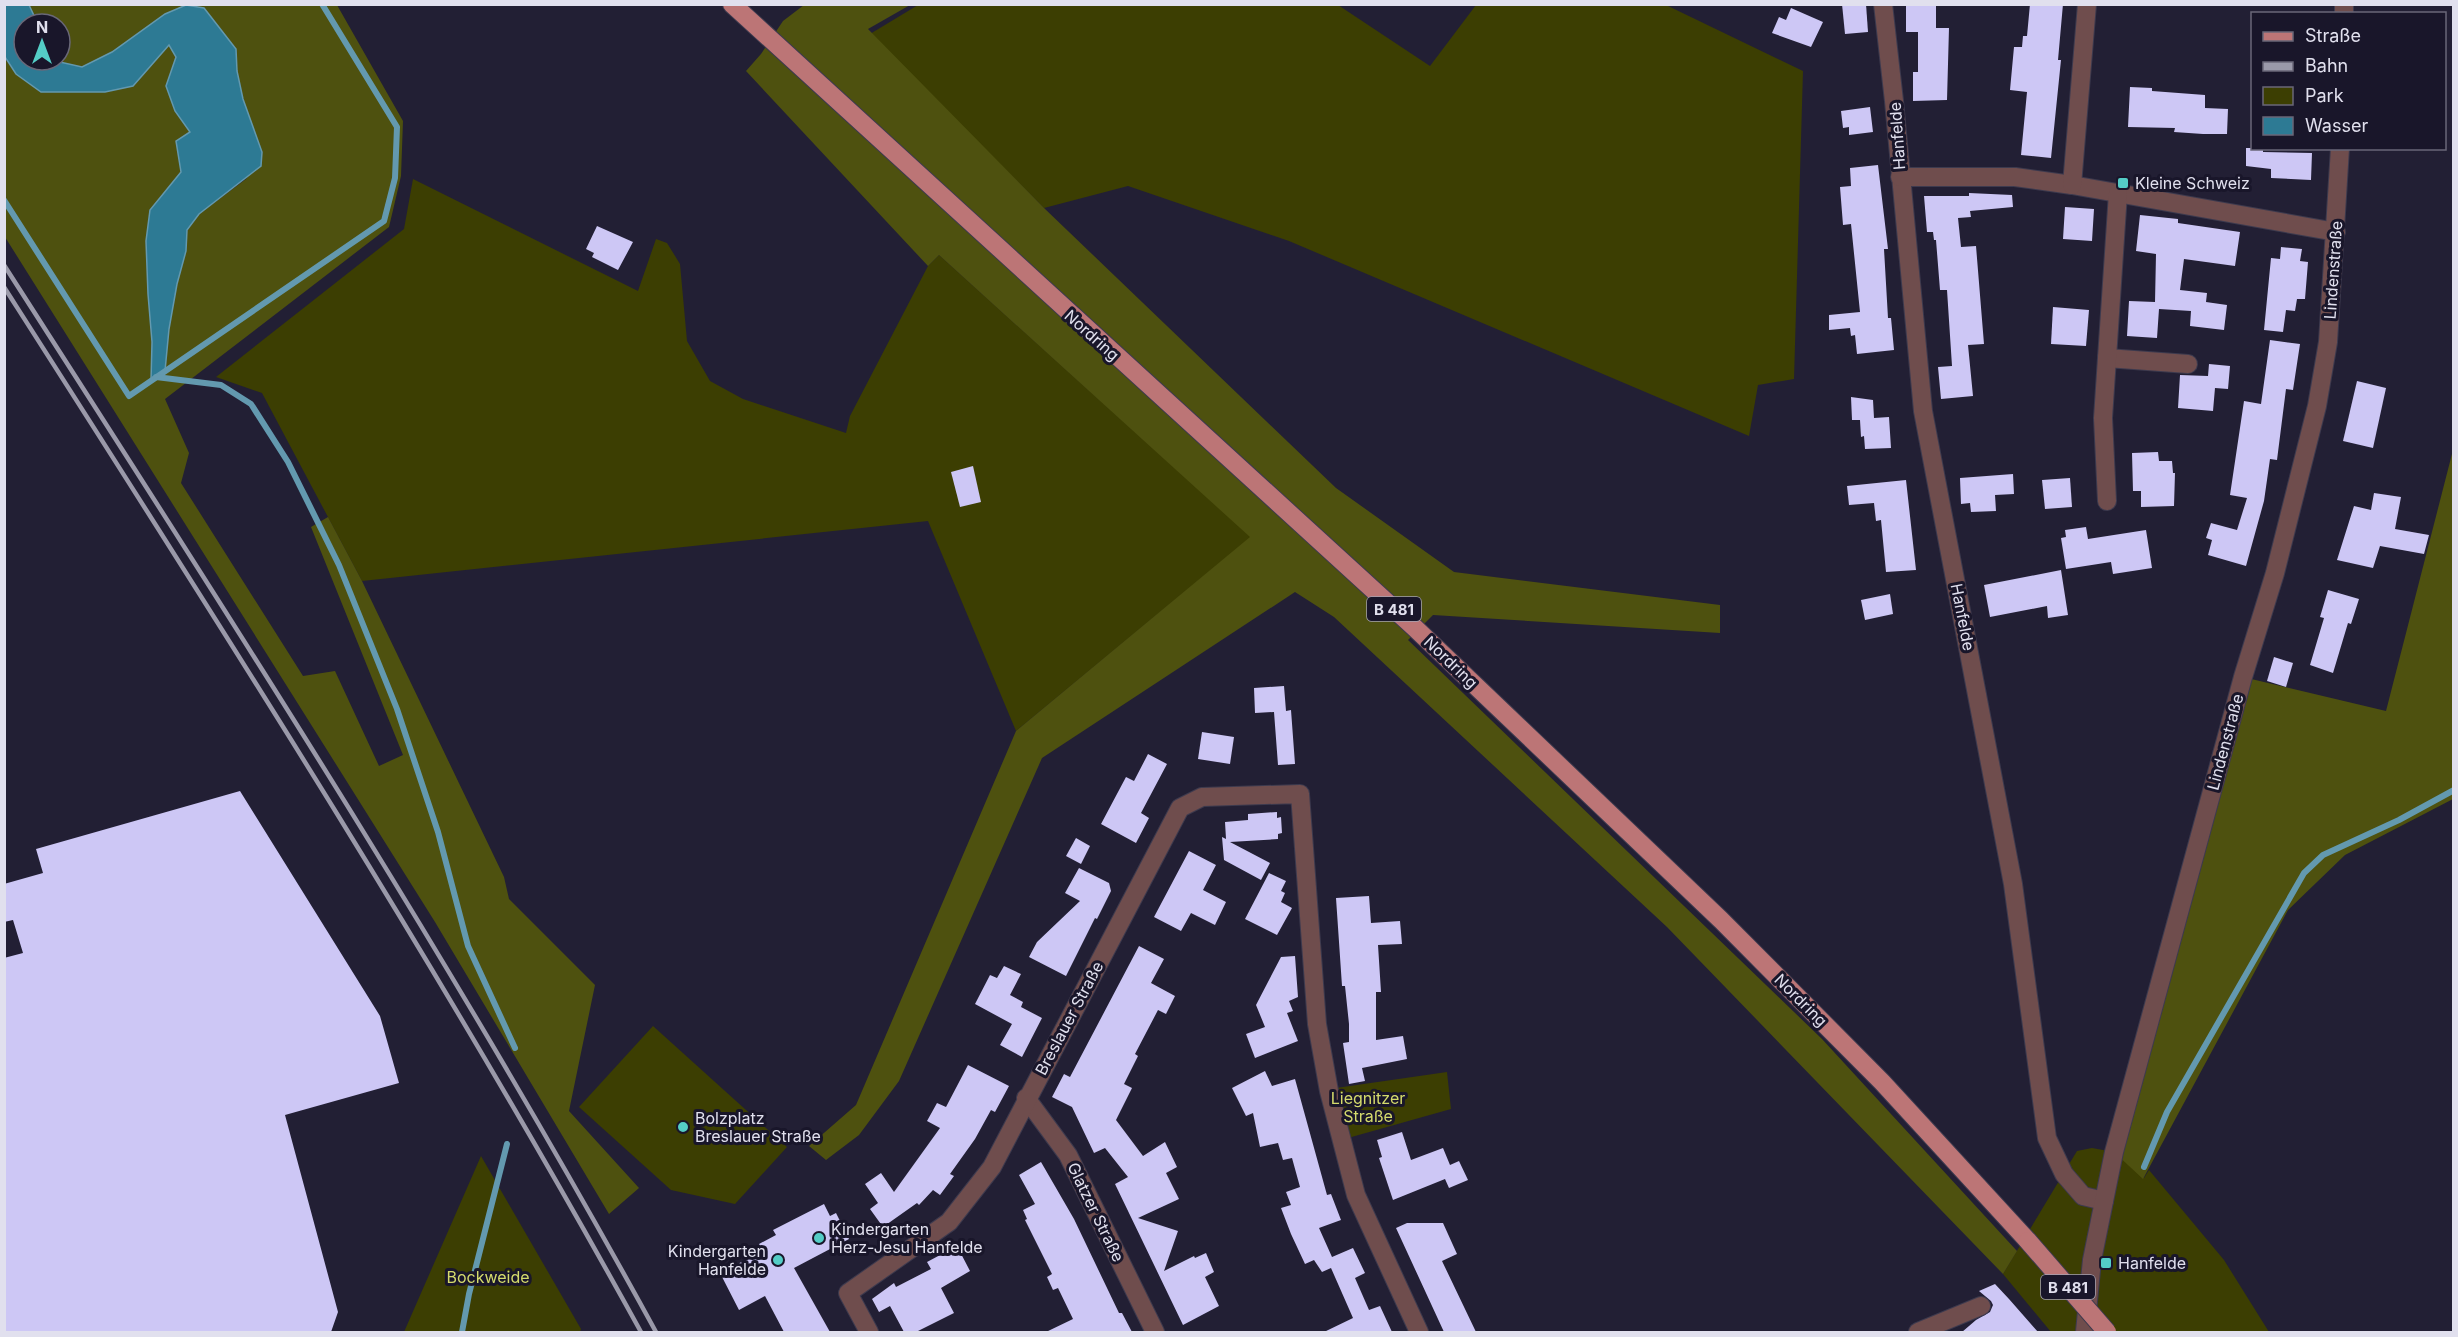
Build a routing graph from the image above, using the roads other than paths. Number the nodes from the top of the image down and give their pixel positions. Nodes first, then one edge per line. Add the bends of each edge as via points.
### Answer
1 (732, 4) edge
2 (1883, 4) edge
3 (2087, 4) edge
4 (2340, 150) edge
5 (1900, 177) junction
6 (2072, 185) junction
7 (2118, 193) junction
8 (2336, 231) junction
9 (2107, 358) junction
10 (2188, 364) dead end
11 (2107, 501) dead end
12 (1026, 1098) junction
13 (2104, 1201) junction
14 (1981, 1306) dead end
15 (869, 1332) edge
16 (1155, 1332) edge
17 (1419, 1332) edge
18 (1918, 1332) edge
19 (2085, 1332) edge
20 (2108, 1332) edge

1 - 20 main road, Nordring / B 481, bridge via 1415,628 1721,920 1882,1082
2 - 5 street, Hanfelde
3 - 6 street
4 - 8 street, Lindenstraße
5 - 6 street via 2014,177
5 - 13 street, Hanfelde via 1923,411 2013,884 2048,1138 2064,1174 2083,1196
6 - 7 street
7 - 8 street
7 - 9 street
8 - 13 street, Lindenstraße via 2328,342 2317,406 2275,573 2166,956
9 - 10 street
9 - 11 street via 2103,418
12 - 15 street, Breslauer Straße via 992,1167 949,1222 849,1293
12 - 16 street, Glatzer Straße via 1068,1155
12 - 17 street, Breslauer Straße via 1180,808 1202,797 1300,794 1317,1024 1329,1091 1356,1195
13 - 19 street, Lindenstraße via 2092,1260
14 - 18 street

